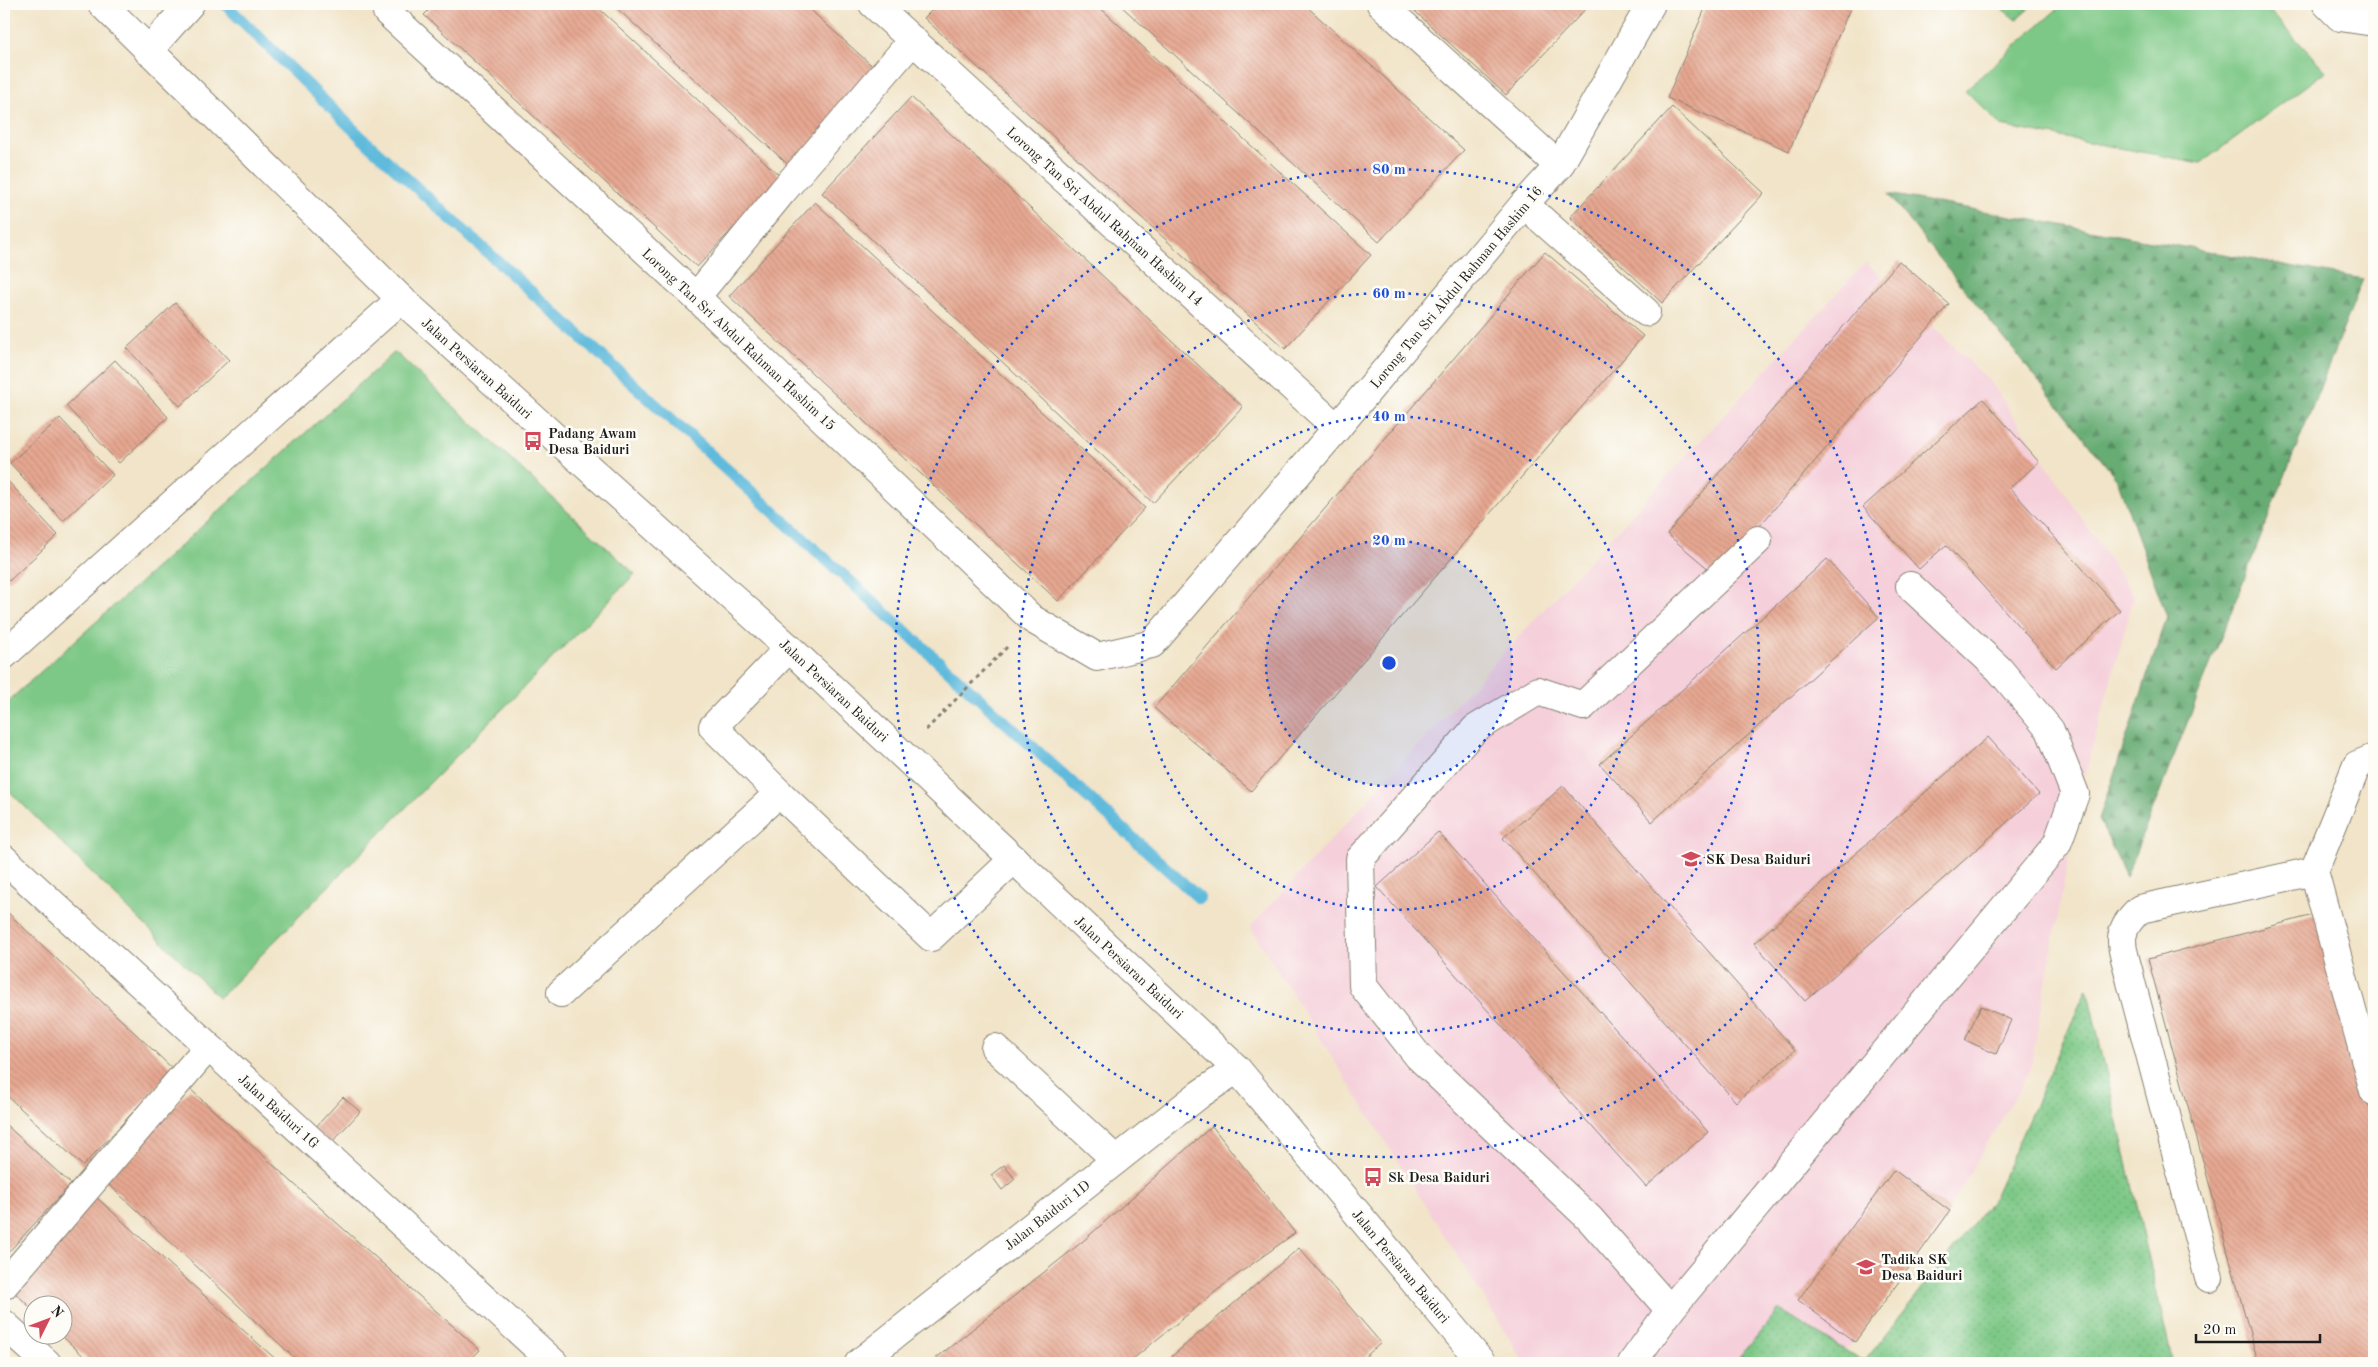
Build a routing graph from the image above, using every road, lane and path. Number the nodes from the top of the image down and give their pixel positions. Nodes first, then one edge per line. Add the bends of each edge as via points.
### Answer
1 (102, 4) edge
2 (190, 4) edge
3 (1381, 4) edge
4 (1651, 4) edge
5 (2327, 4) edge
6 (387, 8) edge
7 (887, 8) edge
8 (2372, 24) edge
9 (913, 40) junction
10 (148, 51) junction
11 (1559, 166) junction
12 (1524, 204) junction
13 (696, 297) junction
14 (401, 299) junction
15 (1646, 312) dead end
16 (1337, 428) junction
17 (1758, 540) dead end
18 (1910, 586) dead end
19 (789, 648) junction
20 (4, 655) edge
21 (1097, 657) joint
22 (993, 664) dead end
23 (944, 711) dead end
24 (2374, 758) edge
25 (779, 793) junction
26 (4, 859) edge
27 (1014, 859) junction
28 (2314, 871) junction
29 (561, 993) dead end
30 (208, 1047) junction
31 (995, 1048) dead end
32 (1236, 1069) junction
33 (2374, 1091) edge
34 (1116, 1160) junction
35 (2209, 1278) dead end
36 (4, 1286) edge
37 (1670, 1310) junction
38 (4, 1324) edge
39 (47, 1363) edge
40 (554, 1363) edge
41 (859, 1363) edge
42 (1482, 1363) edge
43 (1632, 1363) edge

1 - 10 street, Jalan Persiaran Baiduri
2 - 10 street
3 - 11 street
4 - 11 street, Lorong Tan Sri Abdul Rahman Hashim 16
5 - 8 street via 2340,17
6 - 13 street, Lorong Tan Sri Abdul Rahman Hashim 15
7 - 9 street, Lorong Tan Sri Abdul Rahman Hashim 14
9 - 13 street
9 - 16 street, Lorong Tan Sri Abdul Rahman Hashim 14
10 - 14 street, Jalan Persiaran Baiduri
11 - 12 street, Lorong Tan Sri Abdul Rahman Hashim 16
12 - 15 street
12 - 16 street, Lorong Tan Sri Abdul Rahman Hashim 16
13 - 21 street, Lorong Tan Sri Abdul Rahman Hashim 15 via 1032,619
14 - 19 street, Jalan Persiaran Baiduri
14 - 20 street
16 - 21 street, Lorong Tan Sri Abdul Rahman Hashim 16 via 1152,644
17 - 37 street via 1583,706 1538,691 1475,729 1360,858 1363,986 1418,1056 1590,1219
18 - 37 street via 1999,669 2050,730 2075,794 2057,844
19 - 25 street via 713,727
19 - 27 street, Jalan Persiaran Baiduri
22 - 23 path
24 - 28 street via 2357,765
25 - 27 street via 931,937
25 - 29 street
26 - 30 street, Jalan Baiduri 1G
27 - 32 street, Jalan Persiaran Baiduri
28 - 33 street
28 - 35 street via 2140,909 2126,922 2121,935
30 - 36 street
30 - 40 street, Jalan Baiduri 1G
31 - 34 street
32 - 34 street, Jalan Baiduri 1D
32 - 42 street, Jalan Persiaran Baiduri
34 - 41 street, Jalan Baiduri 1D
37 - 43 street
38 - 39 street

